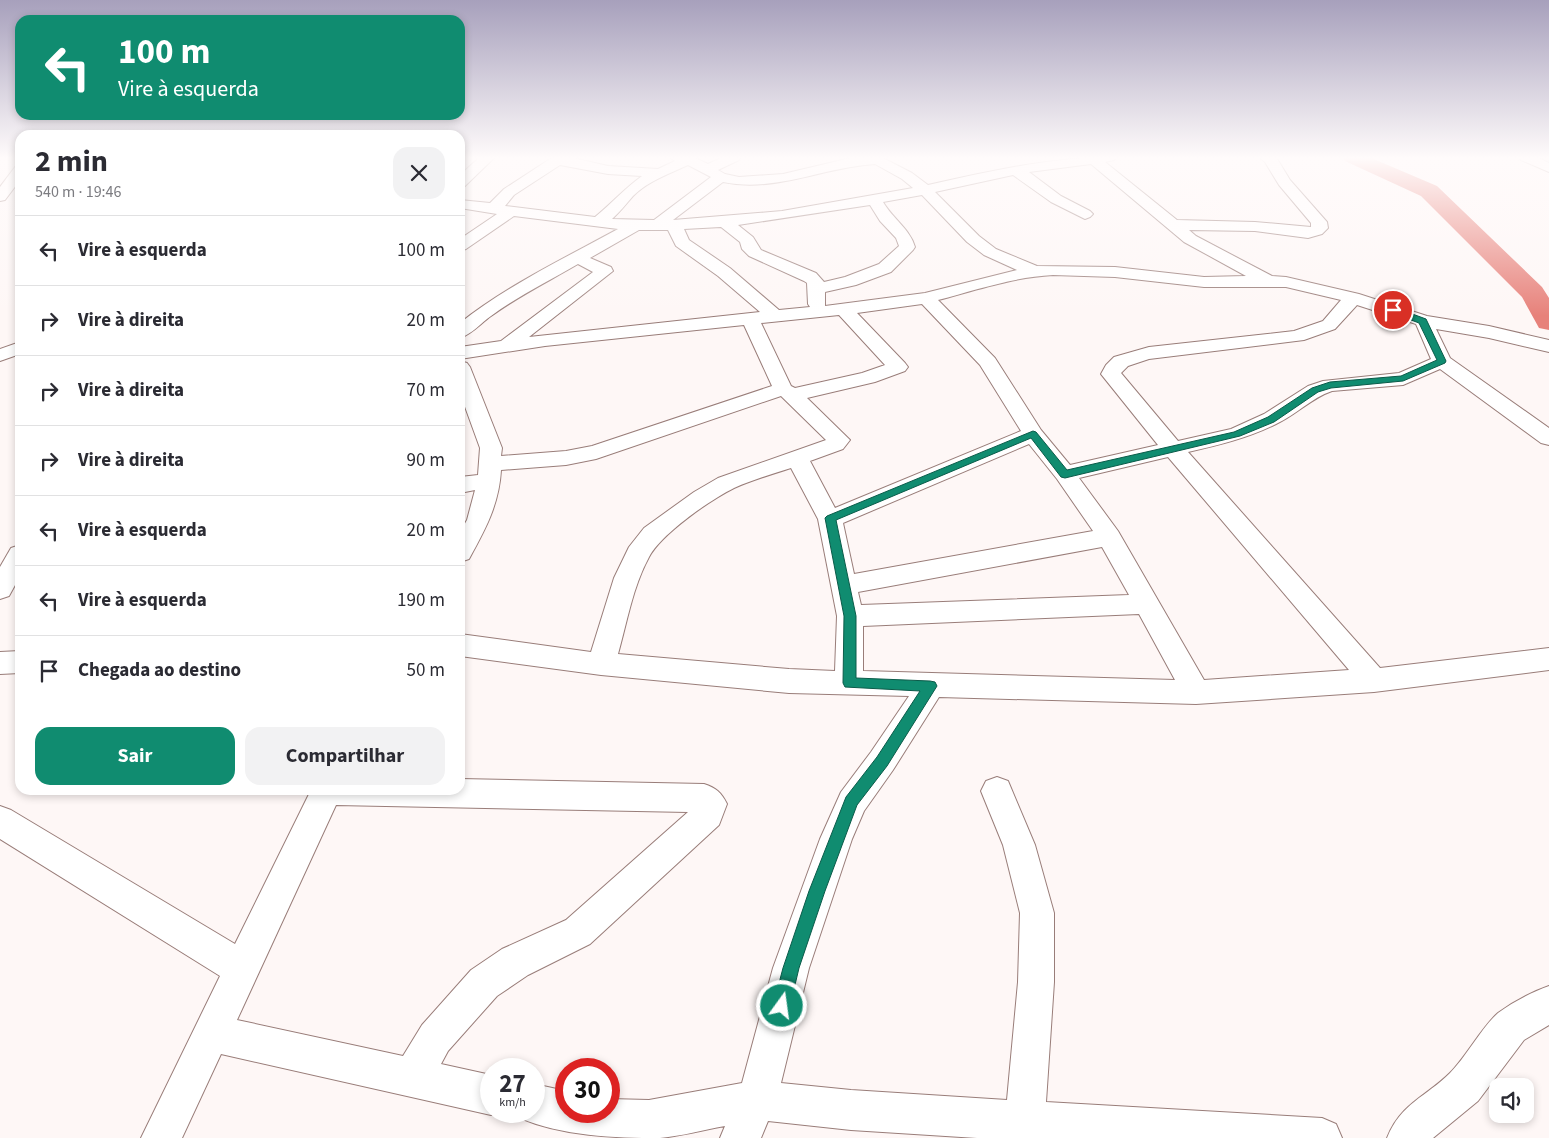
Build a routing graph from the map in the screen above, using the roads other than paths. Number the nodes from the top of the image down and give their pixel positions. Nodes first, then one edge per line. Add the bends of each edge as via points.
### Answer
1 (506, 210) edge
2 (612, 210) edge
3 (680, 210) edge
4 (817, 210) edge
5 (881, 210) edge
6 (945, 210) edge
7 (1078, 210) edge
8 (1155, 210) edge
9 (1309, 210) edge
10 (511, 211) junction
11 (1086, 214) dead end
12 (600, 221) junction
13 (724, 222) junction
14 (667, 224) junction
15 (636, 225) junction
16 (1171, 225) junction
17 (465, 243) edge
18 (577, 258) junction
19 (1035, 271) junction
20 (850, 281) junction
21 (1267, 281) junction
22 (816, 289) junction
23 (926, 298) junction
24 (1353, 298) junction
25 (873, 306) junction
26 (844, 310) junction
27 (818, 313) junction
28 (775, 316) junction
29 (750, 318) junction
30 (1423, 321) junction
31 (465, 328) edge
32 (507, 345) junction
33 (1549, 346) edge
34 (15, 350) edge
35 (465, 352) edge
36 (0, 355) edge
37 (1442, 361) junction
38 (465, 391) edge
39 (788, 392) junction
40 (1033, 434) junction
41 (1549, 438) edge
42 (1173, 449) junction
43 (796, 458) junction
44 (489, 472) junction
45 (1065, 474) junction
46 (465, 483) edge
47 (830, 518) junction
48 (1109, 537) junction
49 (465, 545) edge
50 (15, 554) edge
51 (0, 555) edge
52 (15, 565) edge
53 (7, 585) edge
54 (844, 585) junction
55 (1148, 604) junction
56 (850, 616) junction
57 (465, 646) edge
58 (1549, 659) edge
59 (15, 662) edge
60 (0, 663) edge
61 (601, 664) junction
62 (1374, 680) junction
63 (850, 683) junction
64 (930, 686) junction
65 (1196, 692) junction
66 (997, 791) dead end
67 (465, 794) edge
68 (325, 795) edge
69 (0, 821) edge
70 (242, 969) junction
71 (1549, 1004) edge
72 (211, 1033) junction
73 (412, 1078) junction
74 (480, 1093) edge
75 (757, 1100) junction
76 (620, 1119) edge
77 (1025, 1121) junction
78 (160, 1138) edge
79 (740, 1138) edge
80 (1322, 1138) edge
81 (1407, 1138) edge

1 - 10 street
2 - 12 street
3 - 14 street
4 - 13 street
5 - 20 street via 904,236 907,248 885,268
6 - 19 street via 990,252
7 - 11 street
8 - 16 street
9 - 16 street via 1320,228 1310,233 1266,227
10 - 12 street
10 - 17 street
12 - 15 street
13 - 14 street
13 - 22 street via 747,240 755,253 804,273 815,282
14 - 15 street
14 - 28 street via 682,243 724,272
15 - 18 street
16 - 21 street via 1210,251
18 - 31 street via 485,312
18 - 32 street via 605,270
19 - 21 street via 1115,272 1204,282
19 - 23 street
20 - 22 street
20 - 25 street
21 - 24 street
22 - 27 street
23 - 25 street
23 - 40 street via 988,362
24 - 30 street
24 - 42 street via 1329,325 1306,334 1149,352 1116,365 1111,374
25 - 26 street
26 - 27 street
26 - 39 street via 898,367 868,378
27 - 28 street
28 - 29 street
29 - 32 street
29 - 39 street
30 - 33 street
30 - 37 street
32 - 35 street
34 - 36 street
37 - 41 street
37 - 42 street via 1403,379 1330,385 1315,390 1271,420 1237,434
38 - 44 street via 490,448
39 - 43 street via 838,440
39 - 44 street via 596,452
40 - 45 street
40 - 47 street
42 - 45 street
42 - 62 street
43 - 47 street
43 - 61 street via 726,483 652,534 638,553 627,578
44 - 46 street
44 - 49 street via 480,520
45 - 48 street
47 - 54 street
48 - 54 street
48 - 55 street
50 - 51 street
52 - 53 street
54 - 56 street
55 - 56 street
55 - 65 street
56 - 63 street
57 - 61 street
58 - 62 street
59 - 60 street
61 - 63 street via 789,681
62 - 65 street
63 - 64 street
64 - 65 street
64 - 75 street via 852,802 836,839 791,968
66 - 77 street via 1019,845 1037,913 1036,982
67 - 73 street via 704,798 711,804 708,816 578,932 515,962 484,983 435,1038
68 - 70 street
69 - 70 street
70 - 72 street
71 - 81 street via 1511,1027 1464,1087 1417,1125
72 - 73 street
72 - 78 street
73 - 74 street
75 - 76 street via 649,1120
75 - 77 street via 851,1110
75 - 79 street
77 - 80 street

